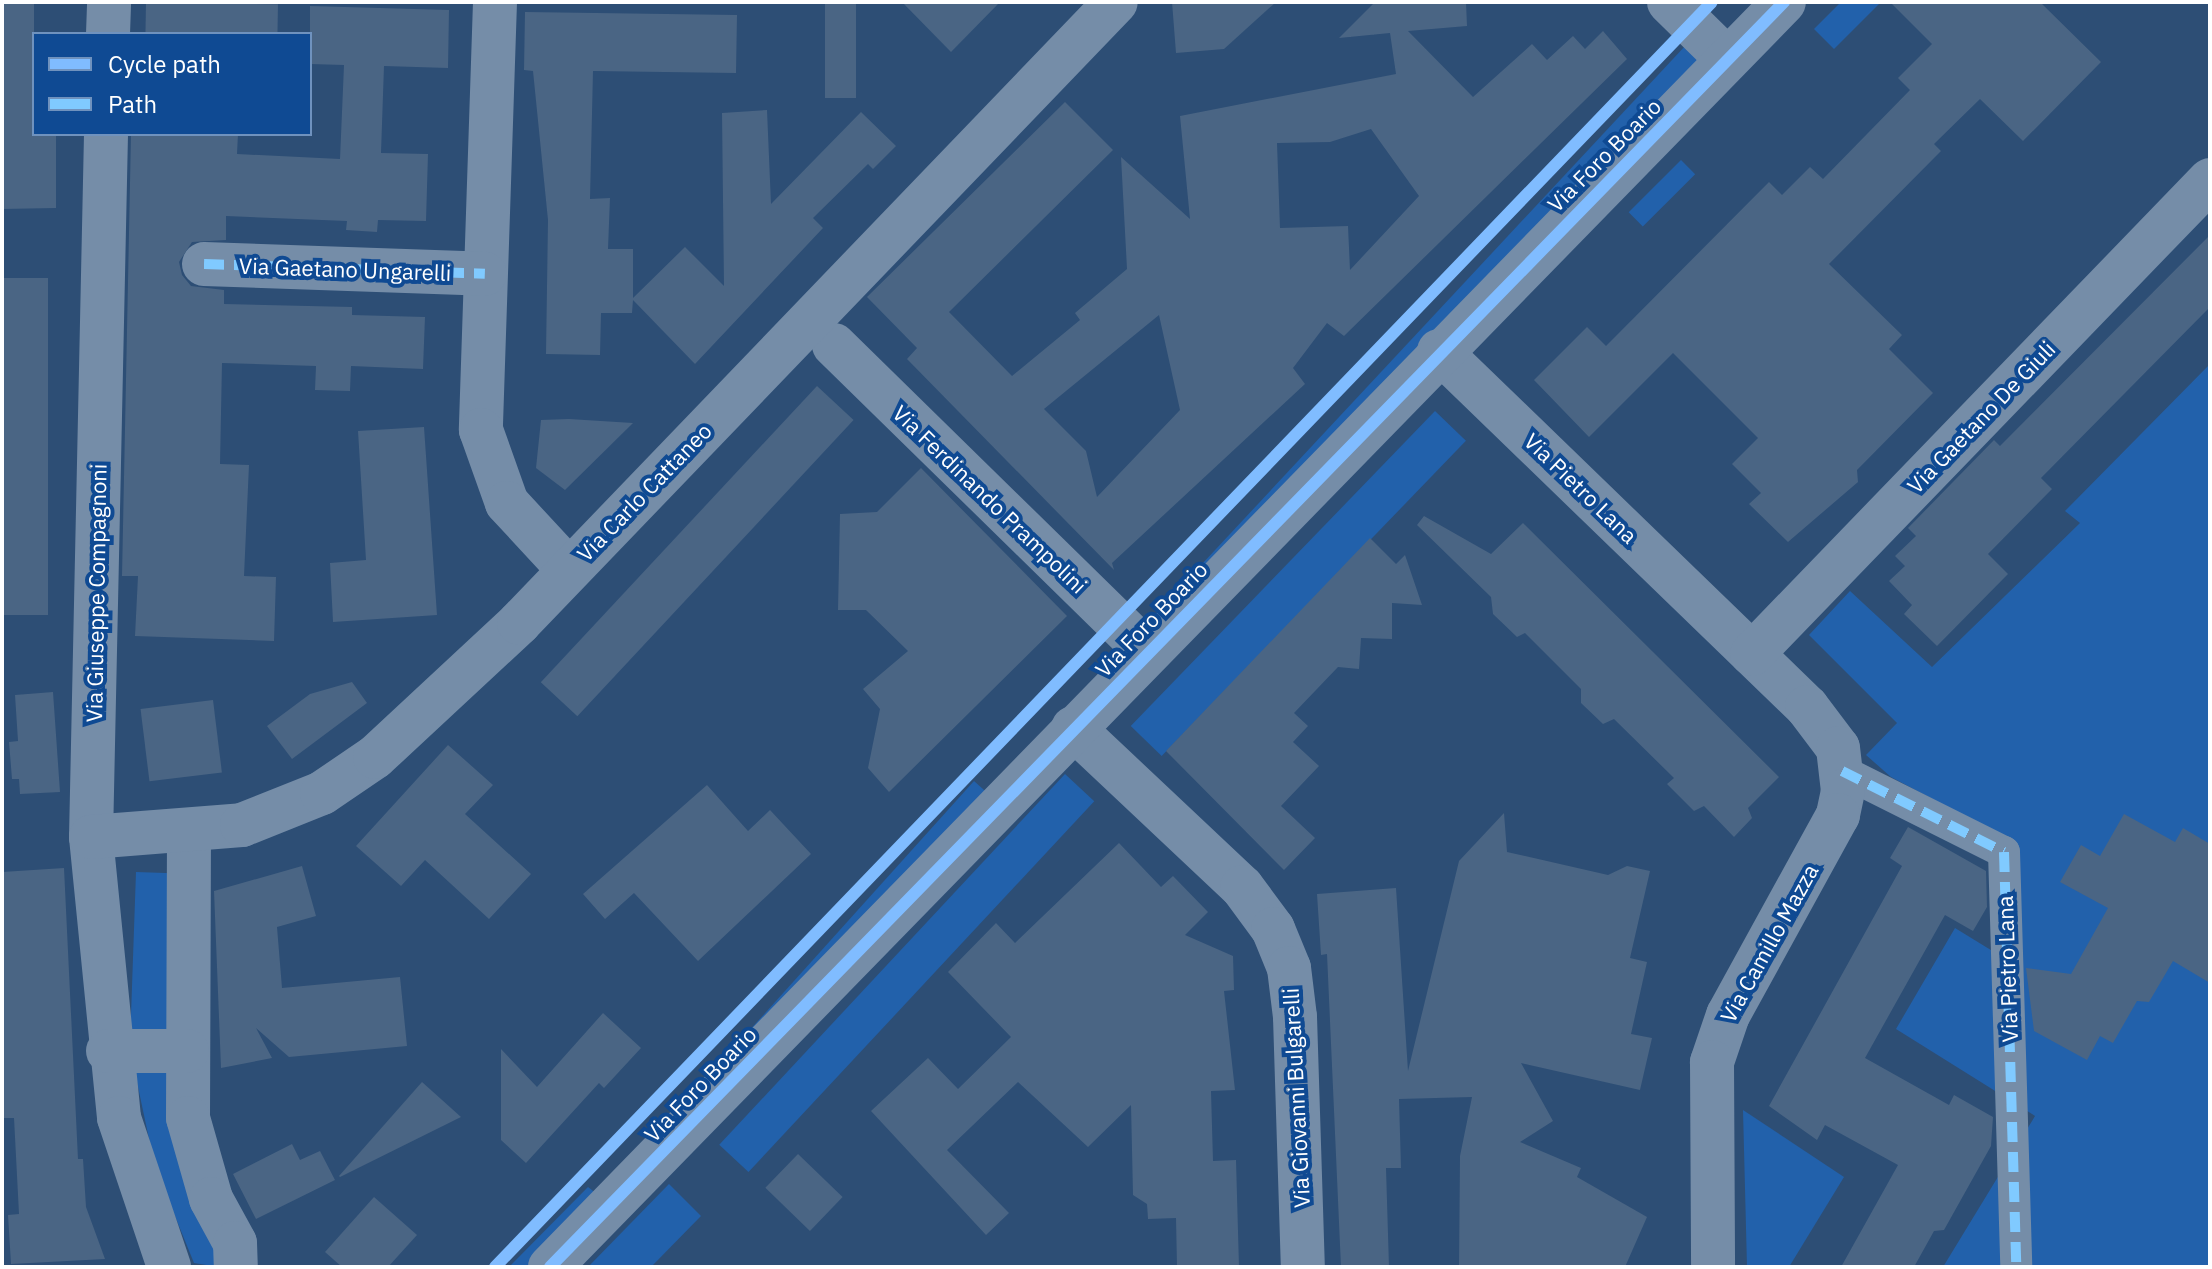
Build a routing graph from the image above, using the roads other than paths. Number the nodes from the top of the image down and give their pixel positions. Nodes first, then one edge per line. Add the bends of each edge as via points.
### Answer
1 (109, 2) edge
2 (495, 2) edge
3 (1116, 2) edge
4 (1669, 2) edge
5 (1784, 2) edge
6 (108, 32) edge
7 (1727, 59) junction
8 (106, 136) edge
9 (2210, 180) edge
10 (204, 264) dead end
11 (485, 274) junction
12 (834, 345) dead end
13 (1439, 351) junction
14 (569, 570) junction
15 (1147, 652) junction
16 (1752, 654) junction
17 (1073, 728) junction
18 (1842, 771) junction
19 (1838, 815) joint
20 (189, 831) junction
21 (91, 837) junction
22 (108, 1051) junction
23 (187, 1051) junction
24 (169, 1267) edge
25 (236, 1267) edge
26 (550, 1267) edge
27 (1303, 1267) edge
28 (1713, 1267) edge
29 (2016, 1267) edge

1 - 6 street
2 - 11 street
3 - 14 street, Via Carlo Cattaneo
4 - 7 street
5 - 7 street, Via Foro Boario
7 - 13 street, Via Foro Boario
8 - 21 street, Via Giuseppe Compagnoni
9 - 16 street, Via Gaetano De Giuli
10 - 11 street, Via Gaetano Ungarelli
11 - 14 street via 485,453 519,521
12 - 15 street, Via Ferdinando Prampolini
13 - 15 street, Via Foro Boario
13 - 16 street, Via Pietro Lana
14 - 20 street, Via Carlo Cattaneo via 417,720 346,778 270,817
15 - 17 street, Via Foro Boario
16 - 18 street, Via Pietro Lana via 1827,729
17 - 26 street, Via Foro Boario
17 - 27 street, Via Giovanni Bulgarelli via 1242,887 1273,929 1289,968 1295,1017
18 - 19 street, Via Pietro Lana
18 - 29 street, Via Pietro Lana via 2004,852
19 - 28 street, Via Camillo Mazza via 1728,1015 1715,1051 1710,1084
20 - 21 street, Via Carlo Cattaneo
20 - 23 street
21 - 22 street, Via Giuseppe Compagnoni
22 - 23 street
22 - 24 street, Via Giuseppe Compagnoni via 136,1184
23 - 25 street via 192,1141 211,1199 235,1243

